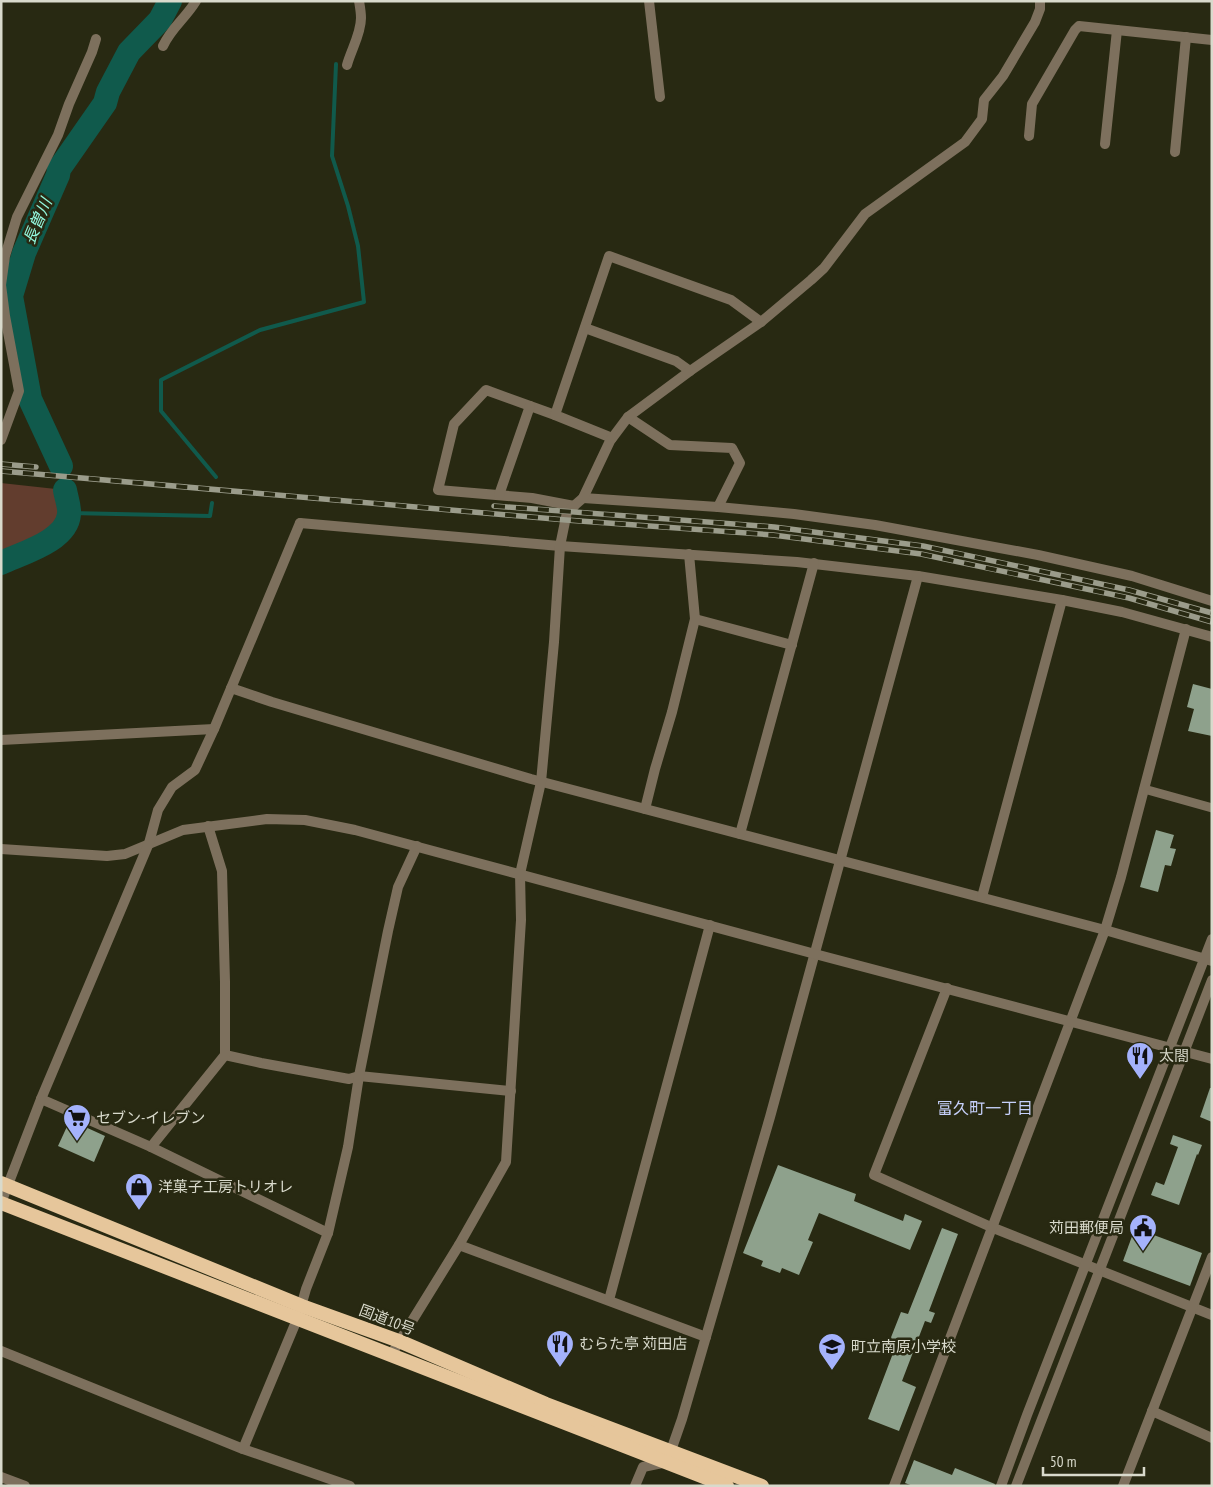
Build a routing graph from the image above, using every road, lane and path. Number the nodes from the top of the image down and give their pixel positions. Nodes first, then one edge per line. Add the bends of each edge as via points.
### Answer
1 (196, 1) edge
2 (359, 1) edge
3 (649, 1) edge
4 (1040, 1) edge
5 (1117, 30) junction
6 (1186, 37) junction
7 (96, 39) dead end
8 (1212, 40) edge
9 (163, 46) dead end
10 (347, 65) dead end
11 (660, 97) dead end
12 (1029, 136) dead end
13 (1105, 144) dead end
14 (1175, 152) dead end
15 (761, 322) junction
16 (584, 328) junction
17 (690, 371) junction
18 (530, 406) junction
19 (555, 415) junction
20 (628, 417) junction
21 (612, 438) junction
22 (1, 440) edge
23 (499, 495) junction
24 (583, 498) junction
25 (574, 506) junction
26 (718, 506) junction
27 (560, 546) junction
28 (688, 554) junction
29 (814, 563) junction
30 (918, 576) junction
31 (1062, 600) junction
32 (1212, 601) edge
33 (695, 619) junction
34 (1186, 629) junction
35 (1212, 637) edge
36 (792, 645) junction
37 (231, 688) junction
38 (214, 729) junction
39 (1, 740) edge
40 (541, 782) junction
41 (1144, 789) junction
42 (1212, 808) edge
43 (645, 809) junction
44 (208, 826) junction
45 (740, 834) junction
46 (149, 843) junction
47 (417, 846) junction
48 (1, 849) edge
49 (842, 860) junction
50 (520, 874) junction
51 (982, 897) junction
52 (710, 925) junction
53 (1106, 930) junction
54 (1212, 939) edge
55 (815, 954) junction
56 (1208, 960) edge
57 (1212, 980) edge
58 (947, 988) junction
59 (1070, 1022) junction
60 (1169, 1048) junction
61 (1185, 1052) junction
62 (225, 1055) junction
63 (1212, 1059) edge
64 (359, 1076) junction
65 (510, 1091) junction
66 (42, 1099) junction
67 (151, 1147) junction
68 (5, 1184) edge
69 (1, 1203) edge
70 (991, 1227) junction
71 (328, 1233) junction
72 (459, 1245) junction
73 (1212, 1257) edge
74 (1086, 1265) junction
75 (1099, 1270) junction
76 (609, 1300) junction
77 (1192, 1307) junction
78 (300, 1312) junction
79 (1212, 1315) edge
80 (706, 1337) junction
81 (399, 1341) junction
82 (1, 1351) edge
83 (391, 1355) junction
84 (1152, 1411) junction
85 (1212, 1438) edge
86 (243, 1449) junction
87 (669, 1456) junction
88 (1, 1477) edge
89 (25, 1486) edge
90 (350, 1486) edge
91 (635, 1486) edge
92 (727, 1486) edge
93 (762, 1486) edge
94 (894, 1486) edge
95 (1001, 1486) edge
96 (1016, 1486) edge
97 (1123, 1486) edge

1 - 9 street via 171,30
2 - 10 street via 359,29
3 - 11 street
4 - 15 street via 1035,22 1003,76 984,100 982,118 965,142 866,214 824,268
5 - 6 street
5 - 12 street via 1079,26 1075,30 1032,104
5 - 13 street
6 - 8 street
6 - 14 street
7 - 22 street via 58,135 17,217 5,256 1,285 19,392
15 - 16 street via 732,300 609,256
15 - 17 street
16 - 17 street via 676,361
16 - 19 street
17 - 20 street
18 - 19 street
18 - 23 street
18 - 23 street via 486,390 454,424 438,490
19 - 21 street
20 - 21 street
20 - 26 street via 670,445 732,448 740,463
21 - 24 street
23 - 25 street
24 - 25 street
24 - 26 street
25 - 27 street via 567,512
26 - 32 street via 794,514 1038,554 1132,576
27 - 28 street
27 - 37 street via 300,523
27 - 40 street
28 - 29 street
28 - 33 street
29 - 30 street
29 - 36 street
30 - 31 street
30 - 49 street
31 - 34 street
31 - 51 street
33 - 36 street
33 - 43 street
34 - 35 street
34 - 41 street
36 - 45 street
37 - 38 street
37 - 40 street
38 - 39 street
38 - 46 street via 195,770 172,787 158,810
40 - 43 street
40 - 50 street
41 - 42 lane
41 - 53 street
43 - 45 street
44 - 46 street via 183,830
44 - 47 street via 267,819 305,820
44 - 62 street via 222,871
45 - 49 street
46 - 48 street via 125,854 105,857
46 - 66 street
47 - 50 street
47 - 64 street via 398,887
49 - 51 street
49 - 55 street
50 - 52 street
50 - 65 street via 521,920
51 - 53 street
52 - 55 street
52 - 76 street
53 - 56 street
53 - 59 street
54 - 56 street
55 - 58 street
55 - 80 street
56 - 60 street
57 - 61 street
58 - 59 street
58 - 70 street via 874,1175
59 - 60 street
59 - 70 street
60 - 61 street
60 - 74 street
61 - 63 street
61 - 75 street
62 - 64 street via 350,1079
62 - 67 street
64 - 65 street
64 - 71 street via 348,1147
65 - 72 street via 506,1162
66 - 67 street
66 - 68 street
67 - 71 street
68 - 69 street
68 - 78 highway, 国道10号
69 - 78 highway, 国道10号
70 - 74 street
70 - 94 street
71 - 78 street
72 - 76 street
72 - 81 street
73 - 77 street
74 - 75 street
74 - 95 street
75 - 77 street
75 - 96 street
76 - 80 street
77 - 79 street
77 - 84 street
78 - 81 highway, 国道10号
78 - 83 highway, 国道10号
78 - 86 street
80 - 87 street
81 - 83 street
81 - 87 highway, 国道10号
82 - 86 street
83 - 87 highway, 国道10号
84 - 85 street
84 - 97 street
86 - 90 street
87 - 91 street via 643,1467
87 - 92 highway, 国道10号
87 - 93 highway, 国道10号
88 - 89 street

